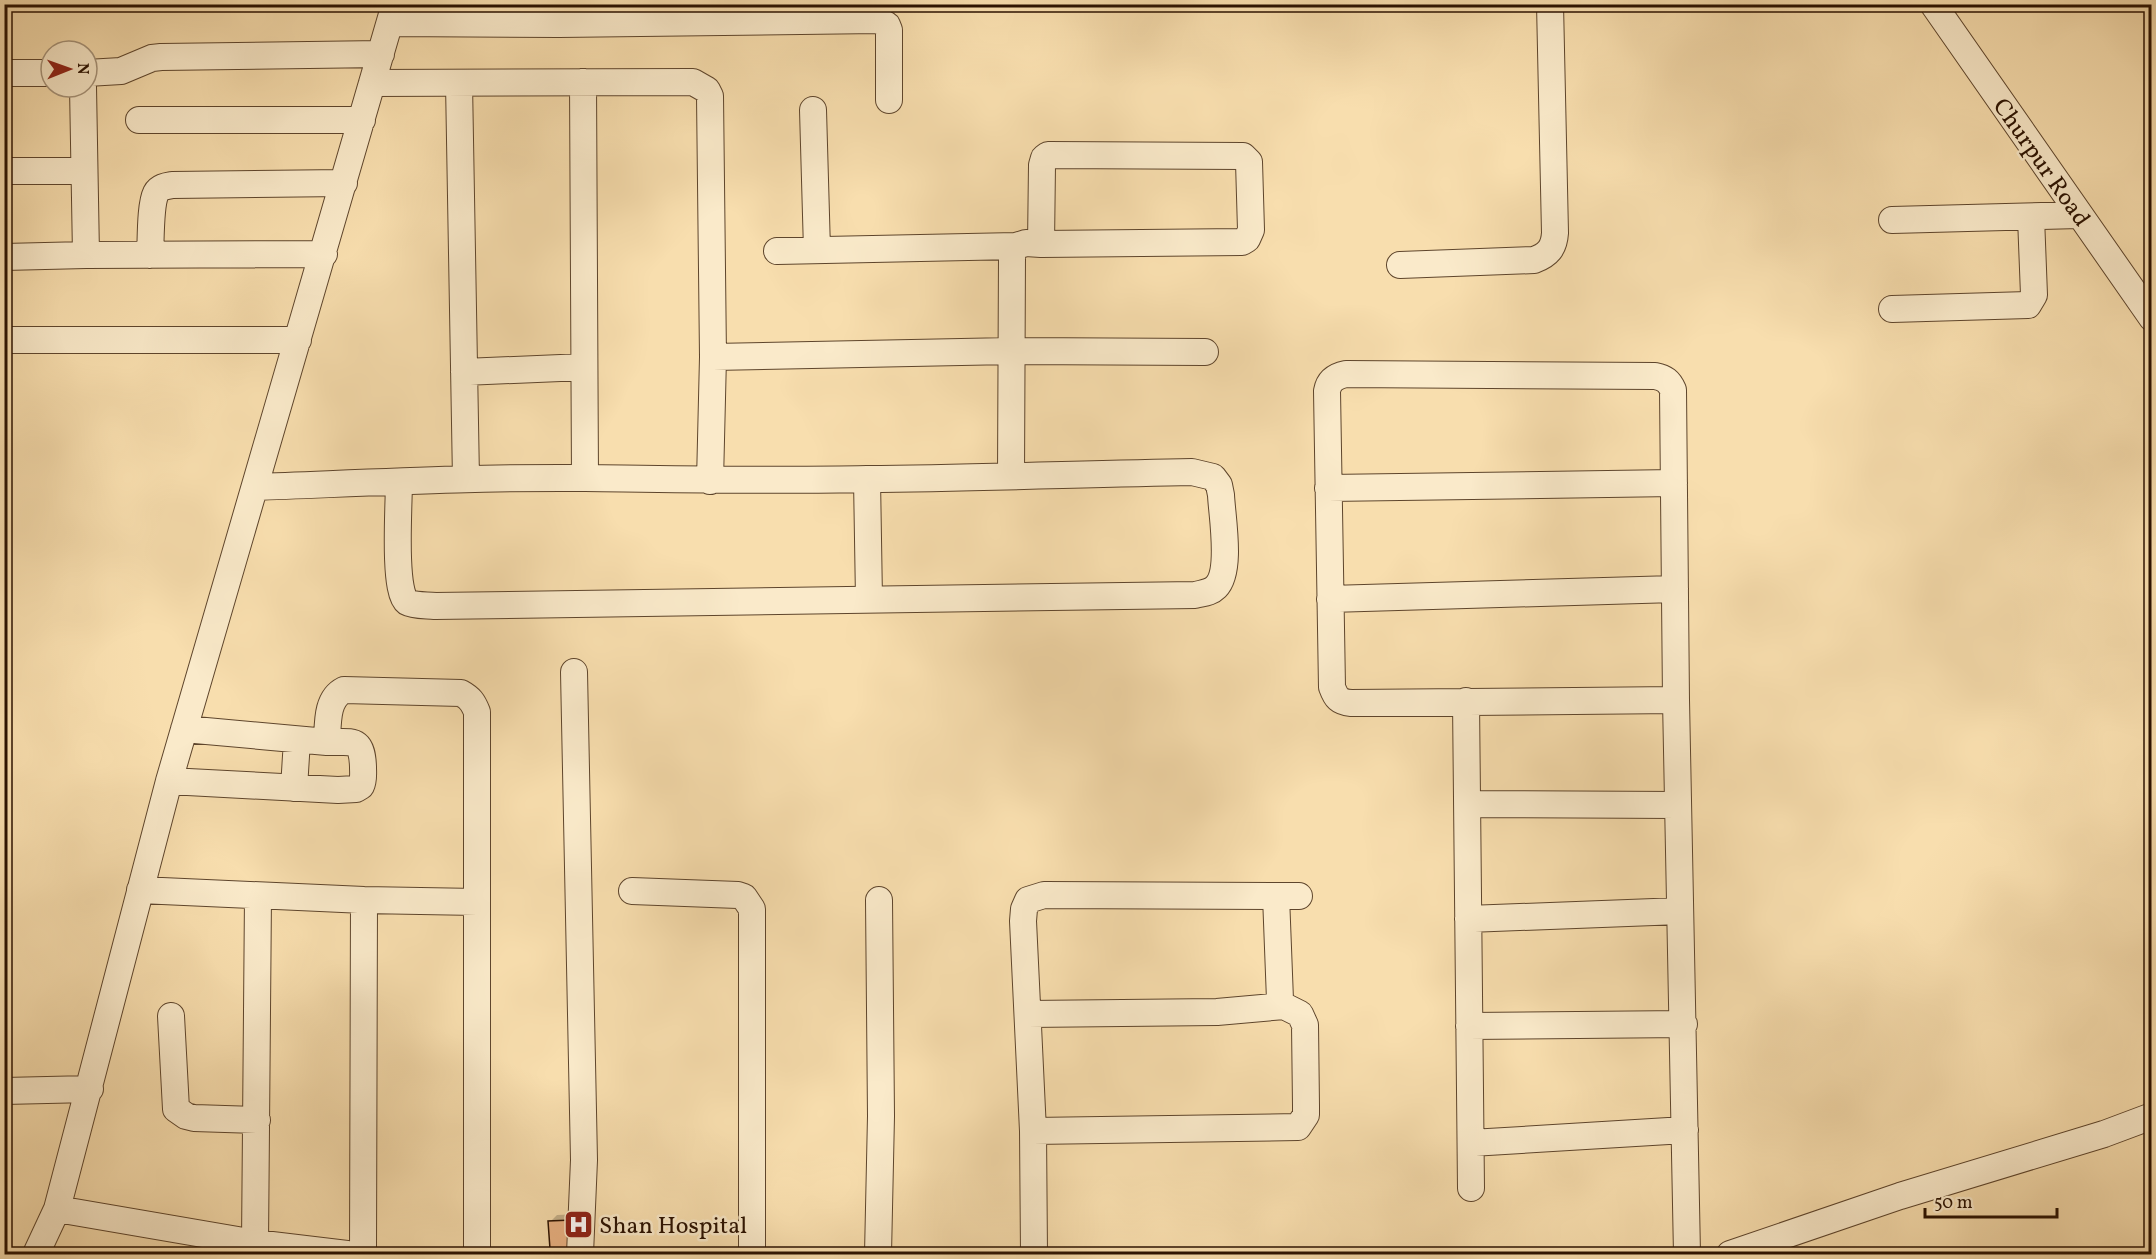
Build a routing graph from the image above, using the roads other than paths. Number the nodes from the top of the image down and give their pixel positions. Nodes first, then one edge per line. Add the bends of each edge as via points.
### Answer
1 (1550, 4) edge
2 (1933, 4) edge
3 (393, 14) edge
4 (381, 54) junction
5 (99, 72) edge
6 (4, 73) edge
7 (39, 73) edge
8 (372, 82) junction
9 (459, 82) junction
10 (583, 82) junction
11 (83, 99) edge
12 (889, 100) dead end
13 (813, 111) dead end
14 (140, 120) dead end
15 (362, 120) junction
16 (4, 171) edge
17 (84, 171) junction
18 (344, 183) junction
19 (2079, 215) junction
20 (2031, 217) junction
21 (1892, 220) dead end
22 (1029, 245) junction
23 (817, 250) junction
24 (777, 251) dead end
25 (324, 254) junction
26 (86, 255) junction
27 (150, 255) junction
28 (4, 257) edge
29 (1400, 265) dead end
30 (1892, 309) dead end
31 (2151, 318) edge
32 (4, 340) edge
33 (298, 340) junction
34 (1011, 351) junction
35 (1205, 352) dead end
36 (713, 357) junction
37 (584, 367) junction
38 (464, 372) junction
39 (1011, 476) junction
40 (585, 478) junction
41 (466, 479) junction
42 (867, 480) junction
43 (710, 481) junction
44 (399, 482) junction
45 (1674, 483) junction
46 (255, 487) junction
47 (1328, 488) junction
48 (1675, 590) junction
49 (868, 599) junction
50 (1330, 599) junction
51 (574, 672) dead end
52 (1676, 700) junction
53 (1466, 701) junction
54 (184, 729) junction
55 (297, 740) junction
56 (327, 742) junction
57 (169, 782) junction
58 (294, 788) junction
59 (1467, 804) junction
60 (1678, 805) junction
61 (140, 890) junction
62 (632, 891) dead end
63 (258, 896) junction
64 (364, 900) junction
65 (879, 900) dead end
66 (477, 902) junction
67 (1680, 911) junction
68 (1468, 919) junction
69 (1284, 1006) junction
70 (1028, 1014) junction
71 (171, 1016) dead end
72 (1684, 1023) junction
73 (1470, 1026) junction
74 (90, 1089) junction
75 (4, 1090) edge
76 (2151, 1116) edge
77 (256, 1120) junction
78 (1685, 1130) junction
79 (1033, 1131) junction
80 (1471, 1143) junction
81 (1472, 1188) dead end
82 (57, 1209) junction
83 (255, 1243) junction
84 (36, 1254) edge
85 (347, 1254) edge
86 (363, 1254) edge
87 (477, 1254) edge
88 (580, 1254) edge
89 (752, 1254) edge
90 (878, 1254) edge
91 (1034, 1254) edge
92 (1687, 1254) edge
93 (1730, 1254) edge

1 - 29 street via 1555,233 1551,249 1534,260
2 - 19 street, Churpur Road
3 - 4 street
3 - 12 street via 559,24 878,20 889,30
4 - 5 street via 161,57 120,71
4 - 8 street
6 - 7 street
8 - 9 street
8 - 15 street
9 - 10 street
9 - 38 street
10 - 36 street via 693,82 710,96
10 - 37 street
11 - 17 street
13 - 23 street
14 - 15 street
15 - 18 street
16 - 17 street
17 - 26 street
18 - 25 street
18 - 27 street via 161,187 153,204
19 - 20 street
19 - 31 street, Churpur Road
20 - 21 street
20 - 30 street via 2034,295 2028,305
22 - 22 street via 1042,165 1048,155 1243,156 1249,162 1251,230 1242,242
22 - 23 street
22 - 34 street via 1012,255
23 - 24 street
25 - 27 street
25 - 33 street
26 - 27 street
26 - 28 street
32 - 33 street
33 - 46 street
34 - 35 street
34 - 36 street
34 - 39 street
36 - 43 street
37 - 38 street
37 - 40 street
38 - 41 street
39 - 42 street
39 - 49 street via 1192,472 1213,477 1221,495 1224,551 1217,586 1194,595
40 - 41 street
40 - 43 street
41 - 44 street
42 - 43 street
42 - 49 street
44 - 46 street
44 - 49 street via 398,577 402,595 412,604
45 - 47 street
45 - 47 street via 1673,390 1665,378 1346,374 1334,378 1327,391
45 - 48 street
46 - 54 street
47 - 50 street
48 - 50 street
48 - 52 street
50 - 53 street via 1332,687 1336,697 1351,703
51 - 88 street via 584,1160
52 - 53 street
52 - 60 street
53 - 59 street
54 - 55 street
54 - 57 street
55 - 56 street
55 - 58 street
56 - 58 street via 360,747 361,786 338,790
56 - 66 street via 329,709 335,696 344,690 461,693 470,698 477,712
57 - 58 street
57 - 61 street
59 - 60 street
59 - 68 street
60 - 67 street
61 - 63 street
61 - 74 street
62 - 89 street via 738,895 752,909
63 - 64 street
63 - 77 street
64 - 66 street
64 - 86 street
65 - 90 street
66 - 87 street
67 - 68 street
67 - 72 street
68 - 73 street
69 - 70 street via 1217,1012
69 - 70 street via 1280,996 1287,896 1044,895 1028,900 1024,909
69 - 79 street via 1300,1014 1305,1025 1306,1115 1298,1127
70 - 79 street
71 - 77 street via 176,1109 194,1118
72 - 73 street
72 - 78 street
73 - 80 street
74 - 75 street
74 - 82 street
76 - 93 street
77 - 83 street
78 - 80 street
78 - 92 street
79 - 91 street
80 - 81 street
82 - 83 street
82 - 84 street
83 - 85 street

